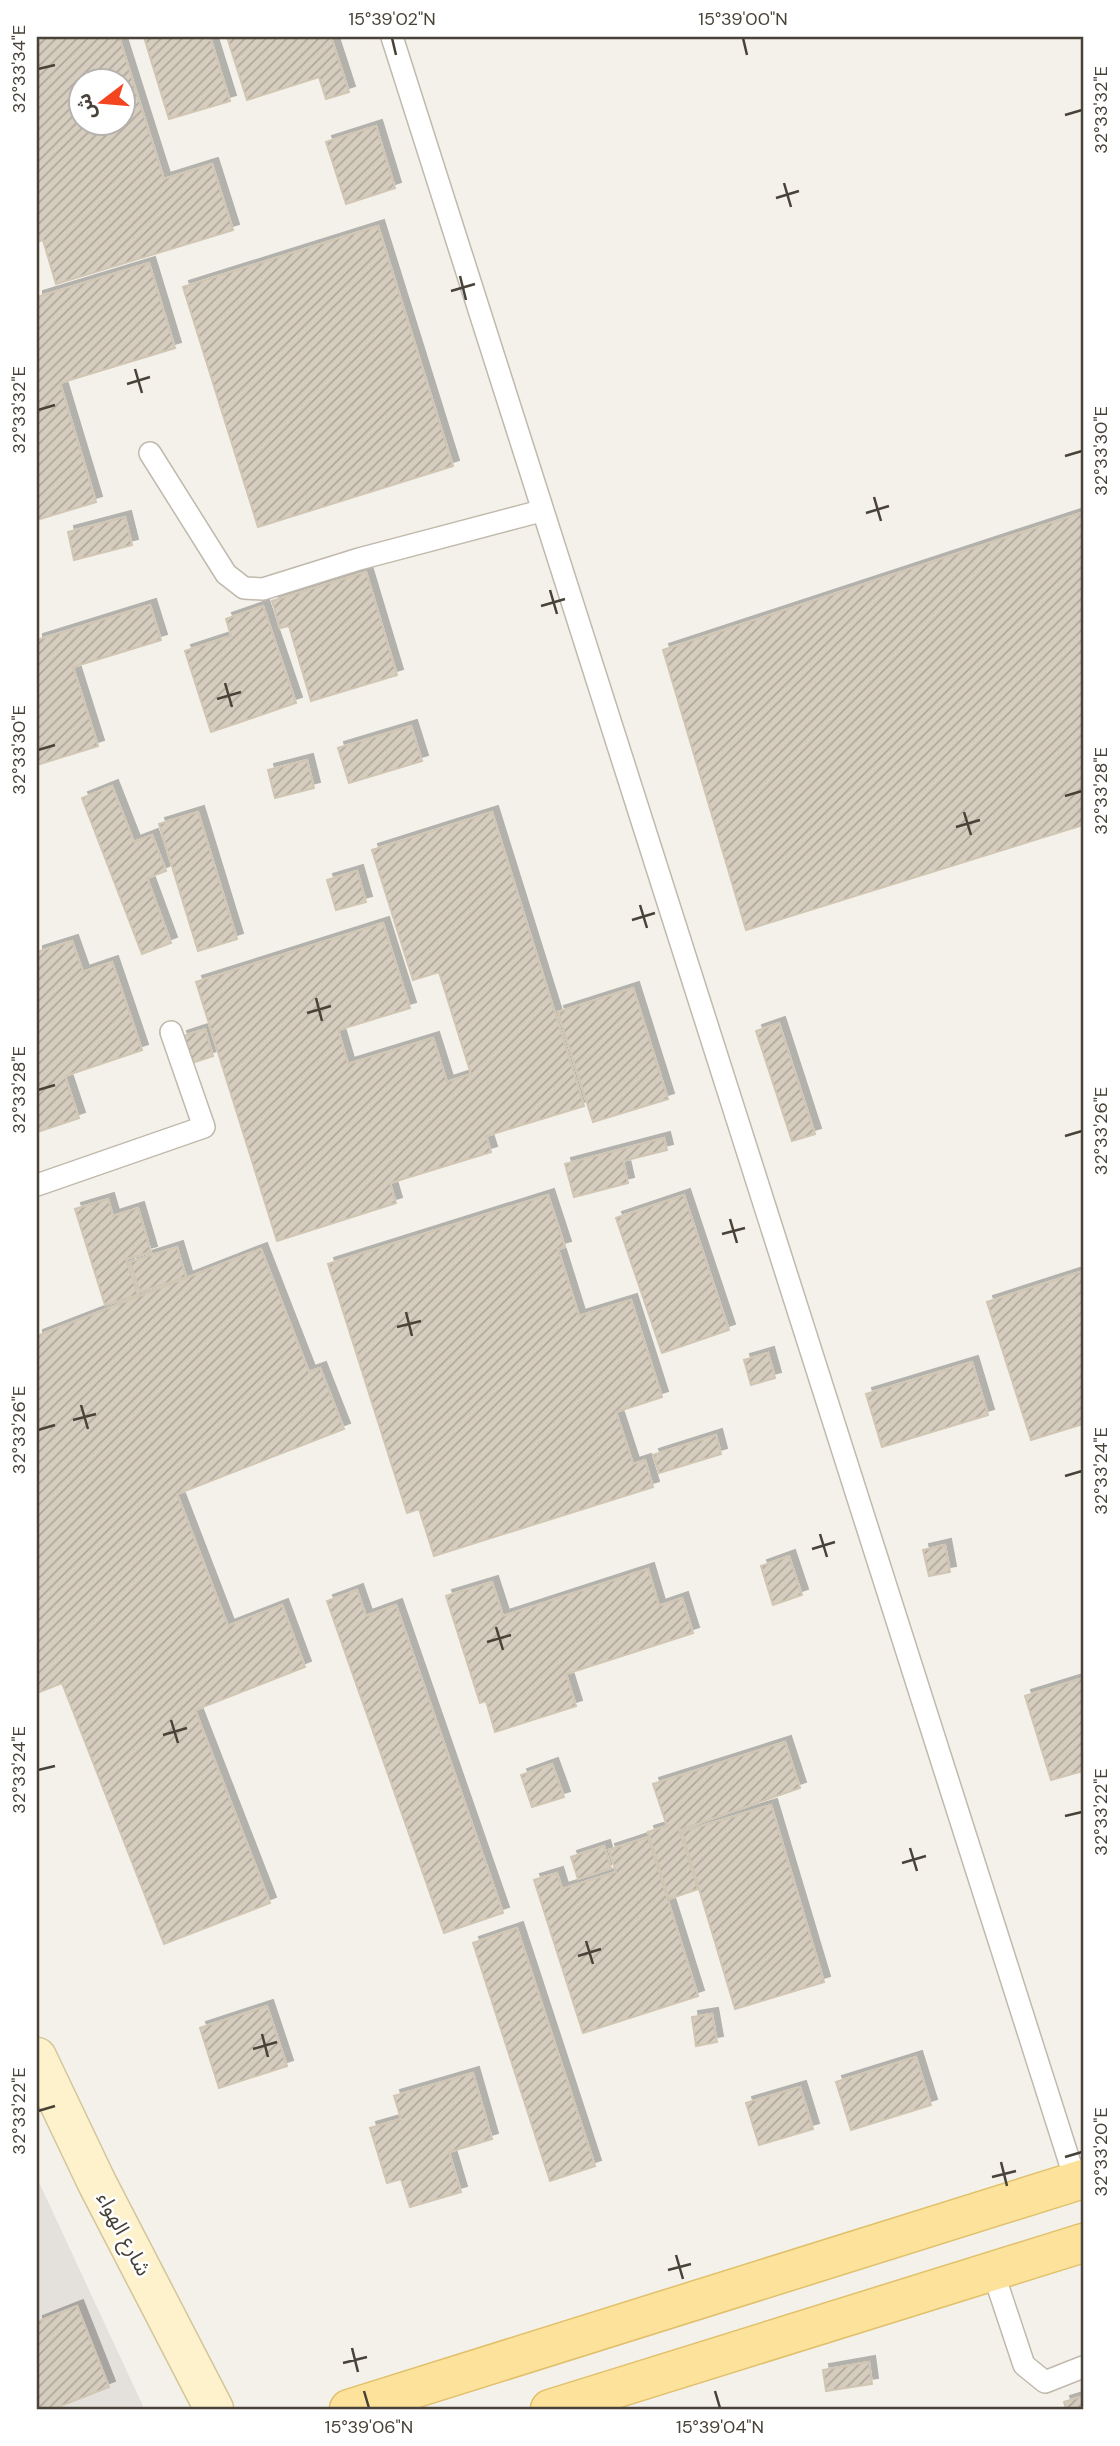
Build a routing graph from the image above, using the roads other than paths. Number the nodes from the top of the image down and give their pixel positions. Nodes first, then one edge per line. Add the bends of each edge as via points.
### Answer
1 (392, 37) edge
2 (150, 453) dead end
3 (541, 511) junction
4 (171, 1032) dead end
5 (37, 1185) edge
6 (37, 2057) edge
7 (1080, 2181) edge
8 (1083, 2243) edge
9 (993, 2272) junction
10 (1083, 2367) edge
11 (214, 2409) edge
12 (349, 2409) edge
13 (550, 2409) edge

1 - 3 lane
2 - 3 lane via 226,574 244,588 263,589
3 - 7 lane
4 - 5 lane via 204,1127
6 - 11 street, شارع الهواء
7 - 12 main road
8 - 9 main road
9 - 10 lane via 1024,2365 1045,2382
9 - 13 main road

